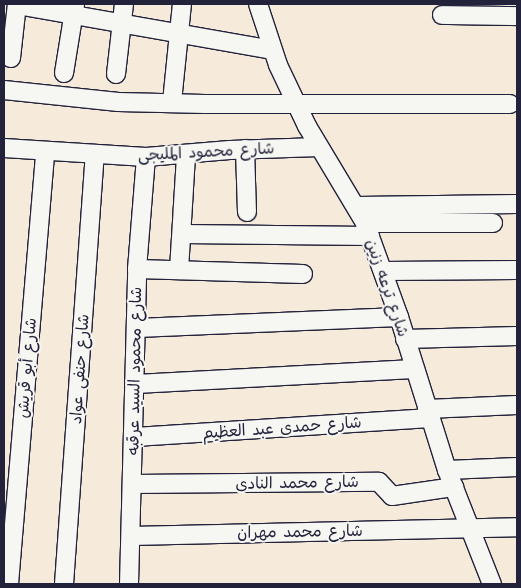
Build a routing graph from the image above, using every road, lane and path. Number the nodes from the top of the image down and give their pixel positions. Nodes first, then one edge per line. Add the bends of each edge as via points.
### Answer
1 (17, 4) edge
2 (124, 4) edge
3 (182, 4) edge
4 (258, 4) edge
5 (74, 9) edge
6 (442, 15) dead end
7 (517, 16) edge
8 (122, 23) junction
9 (179, 33) junction
10 (9, 50) edge
11 (272, 50) junction
12 (64, 73) dead end
13 (116, 74) dead end
14 (4, 90) edge
15 (172, 102) junction
16 (296, 103) junction
17 (510, 104) dead end
18 (319, 147) junction
19 (4, 148) edge
20 (245, 149) junction
21 (45, 151) junction
22 (95, 154) junction
23 (186, 156) junction
24 (146, 157) junction
25 (517, 204) edge
26 (356, 206) junction
27 (246, 212) dead end
28 (493, 223) dead end
29 (367, 230) junction
30 (182, 234) junction
31 (137, 268) junction
32 (179, 270) junction
33 (517, 270) edge
34 (383, 271) junction
35 (303, 274) dead end
36 (399, 317) junction
37 (137, 328) junction
38 (517, 336) edge
39 (404, 339) junction
40 (414, 370) junction
41 (136, 384) junction
42 (517, 405) edge
43 (428, 414) junction
44 (134, 437) junction
45 (517, 467) edge
46 (447, 470) junction
47 (133, 484) junction
48 (454, 487) junction
49 (517, 527) edge
50 (469, 528) junction
51 (131, 536) junction
52 (9, 584) edge
53 (64, 584) edge
54 (129, 584) edge
55 (492, 584) edge

1 - 5 street
1 - 10 street
2 - 8 street
3 - 9 street
4 - 11 street, شارع ترعه زنين
5 - 8 street
5 - 12 street
6 - 7 street
8 - 9 street
8 - 13 street
9 - 11 street
9 - 15 street
11 - 16 street, شارع ترعه زنين
14 - 15 street via 118,102
15 - 16 street
16 - 17 street
16 - 18 street, شارع ترعه زنين
18 - 20 street, شارع محمود المليجى
18 - 26 street, شارع ترعه زنين
19 - 21 street, شارع محمود المليجى
20 - 23 street, شارع محمود المليجى
20 - 27 street
21 - 22 street, شارع محمود المليجى
21 - 52 street, شارع أبو قريش
22 - 24 street, شارع محمود المليجى
22 - 53 street, شارع حنفى عواد
23 - 24 street, شارع محمود المليجى
23 - 30 street
24 - 31 street, شارع محمود السيد عرقبه
25 - 26 street
26 - 29 street, شارع ترعه زنين
28 - 29 street
29 - 30 street
29 - 34 street, شارع ترعه زنين
30 - 32 street
31 - 32 street
31 - 37 street, شارع محمود السيد عرقبه
32 - 35 street
33 - 34 street
34 - 36 street, شارع ترعه زنين
36 - 37 street
36 - 39 street, شارع ترعه زنين
37 - 41 street, شارع محمود السيد عرقبه
38 - 39 street
39 - 40 street, شارع ترعه زنين
40 - 41 street
40 - 43 street, شارع ترعه زنين
41 - 44 street, شارع محمود السيد عرقبه
42 - 43 street, شارع حمدى عبد العظيم
43 - 44 street, شارع حمدى عبد العظيم
43 - 46 street, شارع ترعه زنين
44 - 47 street, شارع محمود السيد عرقبه
45 - 46 street
46 - 48 street, شارع ترعه زنين
47 - 48 street, شارع محمد النادى via 379,482 392,496
47 - 51 street, شارع محمود السيد عرقبه
48 - 50 street, شارع ترعه زنين
49 - 50 street, شارع محمد مهران
50 - 51 street, شارع محمد مهران
50 - 55 street, شارع ترعه زنين
51 - 54 street, شارع محمود السيد عرقبه

